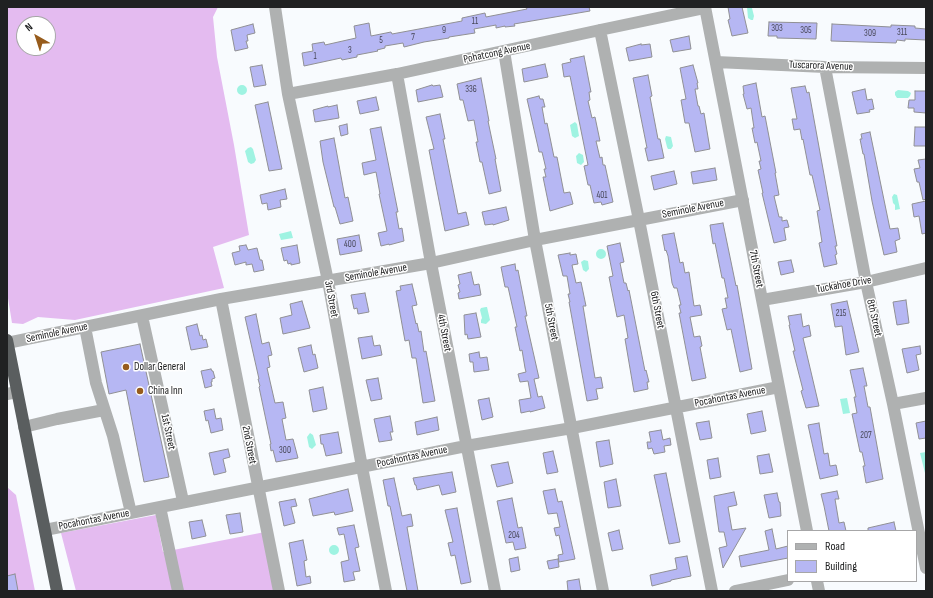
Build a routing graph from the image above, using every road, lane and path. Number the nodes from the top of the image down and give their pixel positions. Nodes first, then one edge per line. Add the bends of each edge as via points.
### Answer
1 (275, 7) edge
2 (705, 8) edge
3 (600, 30) junction
4 (504, 51) junction
5 (716, 62) junction
6 (825, 67) junction
7 (926, 68) edge
8 (397, 74) junction
9 (288, 94) junction
10 (743, 200) junction
11 (639, 220) junction
12 (535, 240) junction
13 (431, 263) junction
14 (926, 268) edge
15 (328, 282) junction
16 (866, 282) junction
17 (221, 299) junction
18 (762, 300) junction
19 (142, 316) junction
20 (85, 327) junction
21 (7, 342) edge
22 (779, 388) junction
23 (12, 393) edge
24 (926, 398) edge
25 (893, 404) junction
26 (676, 407) junction
27 (104, 410) junction
28 (24, 426) junction
29 (572, 428) junction
30 (466, 446) junction
31 (362, 467) junction
32 (257, 487) junction
33 (183, 501) junction
34 (160, 507) junction
35 (131, 513) junction
36 (45, 530) junction
37 (807, 530) edge
38 (922, 555) edge
39 (926, 568) edge
40 (787, 580) edge
41 (57, 591) edge
42 (178, 591) edge
43 (279, 591) edge
44 (386, 591) edge
45 (495, 591) edge
46 (603, 591) edge
47 (712, 591) edge
48 (735, 591) edge

1 - 9 street, 3rd Street
2 - 3 street, Pohatcong Avenue
2 - 5 street, 7th Street
3 - 4 street, Pohatcong Avenue
3 - 11 street, 6th Street
4 - 8 street, Pohatcong Avenue
4 - 12 street, 5th Street
5 - 6 street, Tuscarora Avenue
5 - 10 street, 7th Street
6 - 7 street, Tuscarora Avenue
6 - 16 street, 8th Street
8 - 9 street, Pohatcong Avenue
8 - 13 street, 4th Street
9 - 15 street, 3rd Street
10 - 11 street, Seminole Avenue
10 - 18 street, 7th Street
11 - 12 street, Seminole Avenue
11 - 26 street, 6th Street
12 - 13 street, Seminole Avenue
12 - 29 street, 5th Street
13 - 15 street, Seminole Avenue
13 - 30 street, 4th Street
14 - 16 street, Tuckahoe Drive
15 - 17 street, Seminole Avenue
15 - 31 street, 3rd Street
16 - 18 street, Tuckahoe Drive
16 - 25 street, 8th Street
17 - 19 street, Seminole Avenue
17 - 32 street, 2nd Street
18 - 22 street, 7th Street
19 - 20 street, Seminole Avenue
19 - 33 street, 1st Street
20 - 21 street, Seminole Avenue
20 - 27 street
21 - 23 highway
22 - 26 street, Pocahontas Avenue
22 - 37 street, 7th Street
23 - 28 highway
24 - 25 street
25 - 38 street, 8th Street
26 - 29 street, Pocahontas Avenue
26 - 47 street, 6th Street
27 - 28 street
27 - 35 street via 113,436
28 - 36 highway
29 - 30 street, Pocahontas Avenue
29 - 46 street, 5th Street
30 - 31 street, Pocahontas Avenue
30 - 45 street, 4th Street
31 - 32 street, Pocahontas Avenue
31 - 44 street, 3rd Street
32 - 33 street, Pocahontas Avenue
32 - 43 street, 2nd Street
33 - 34 street, Pocahontas Avenue
34 - 35 street, Pocahontas Avenue
34 - 42 street
35 - 36 street, Pocahontas Avenue
36 - 41 highway
38 - 39 street, 8th Street
40 - 48 street

